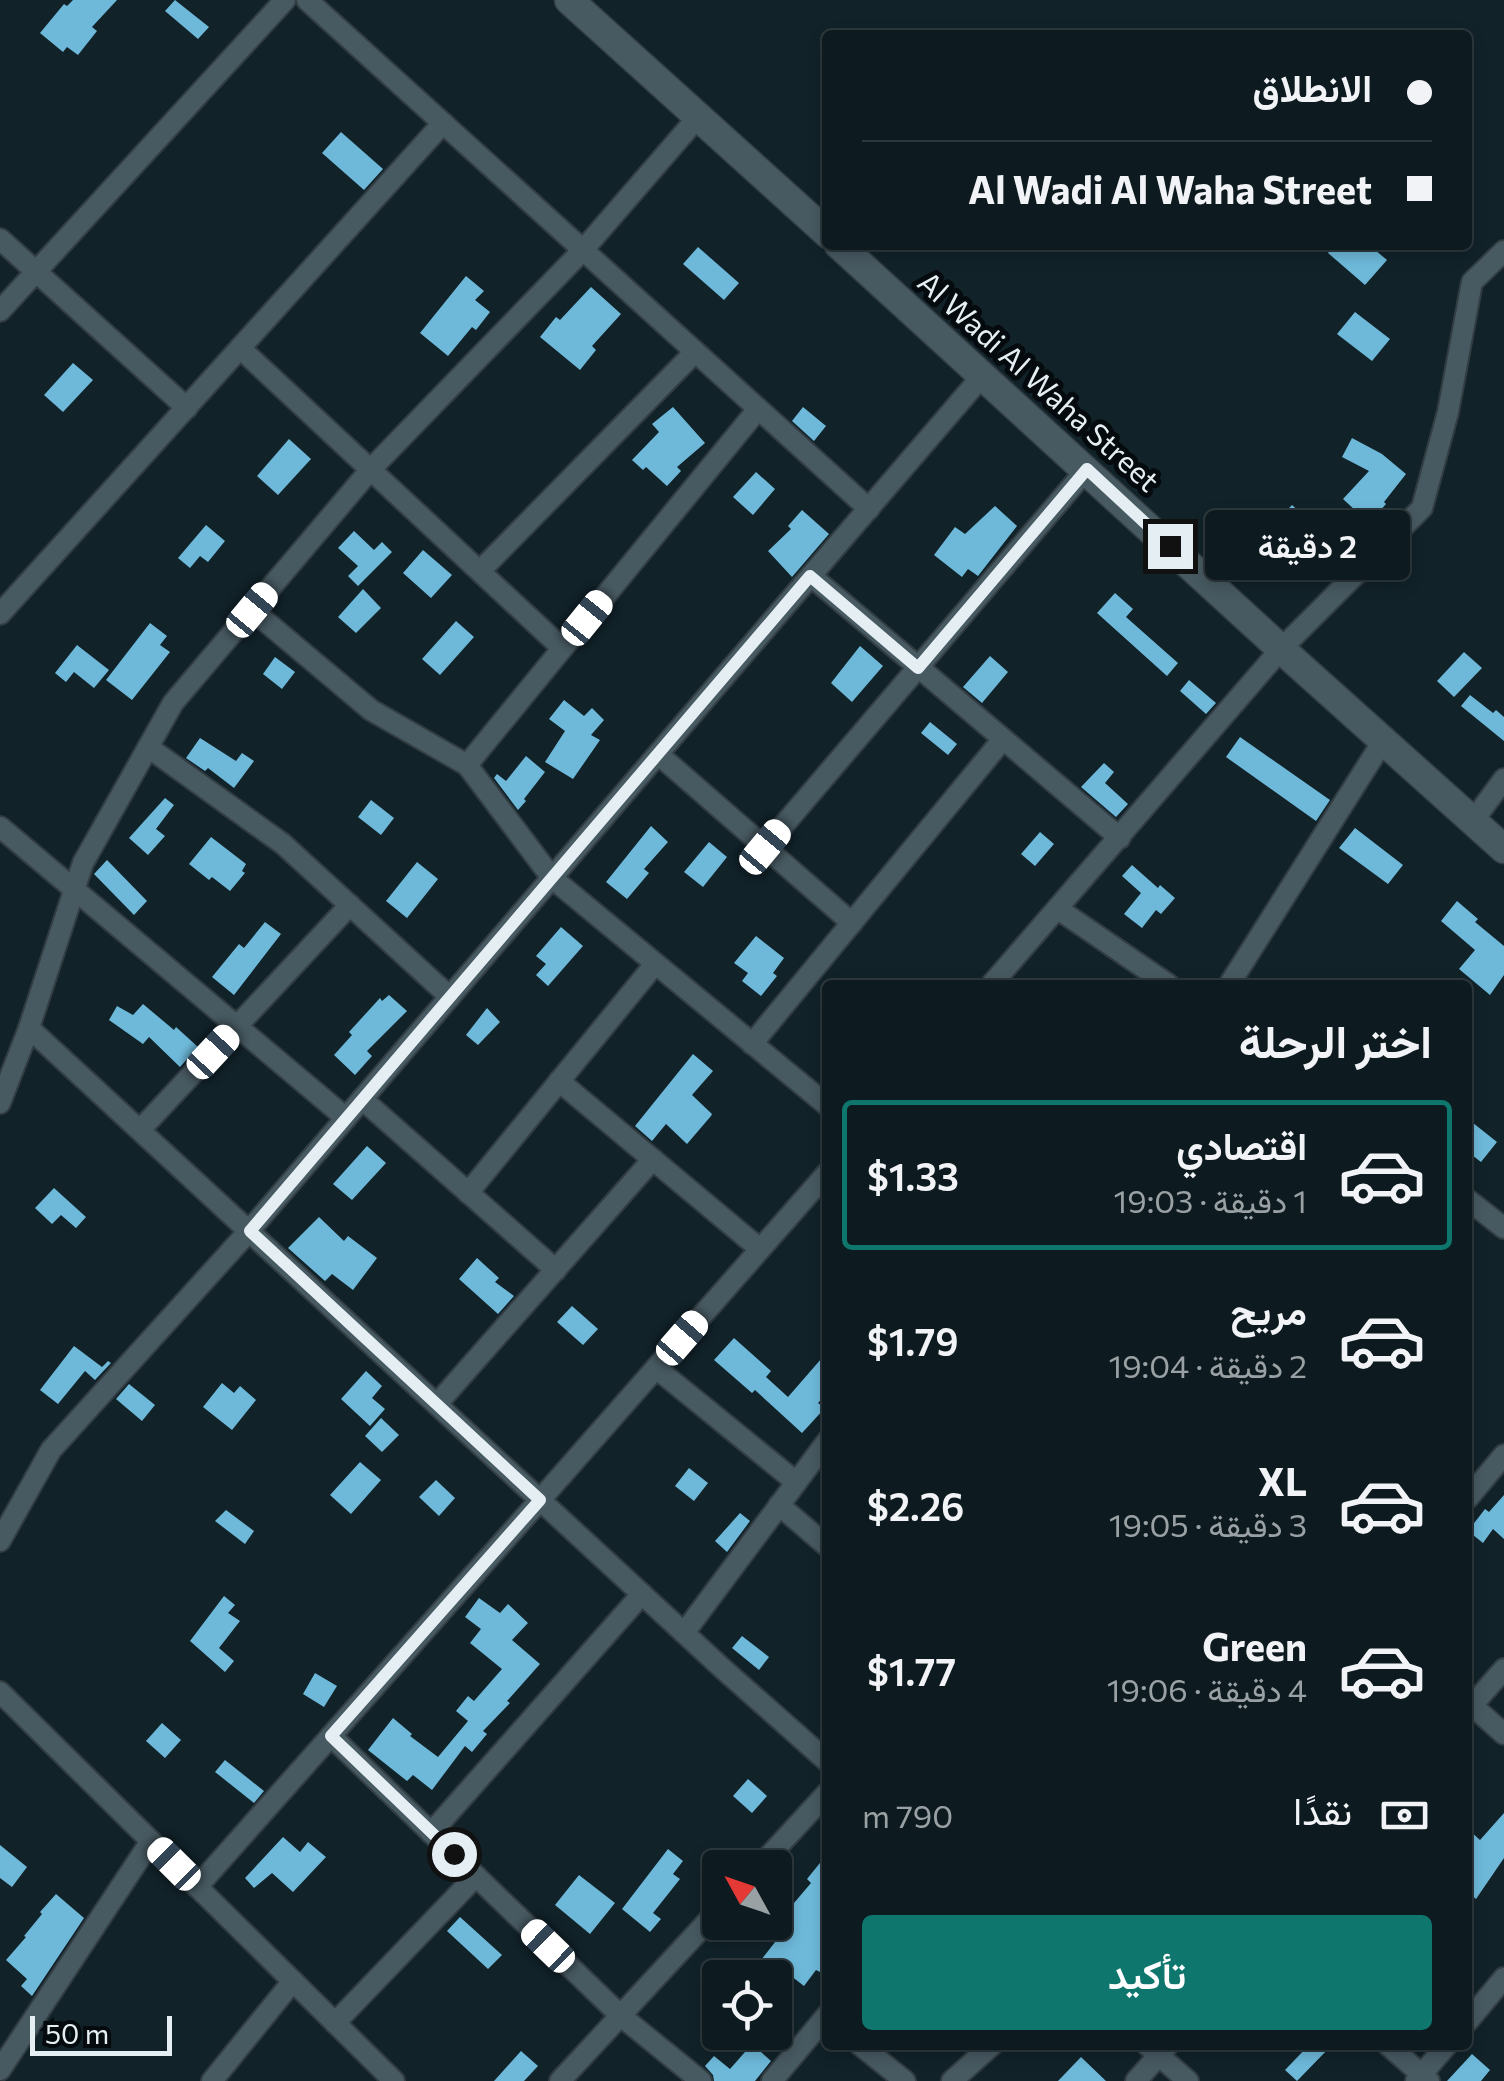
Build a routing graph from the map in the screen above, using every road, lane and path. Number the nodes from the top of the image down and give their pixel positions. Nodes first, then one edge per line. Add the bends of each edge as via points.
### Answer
1 (286, 0) edge
2 (307, 0) edge
3 (583, 4) edge
4 (698, 117) junction
5 (443, 123) junction
6 (822, 229) edge
7 (0, 239) edge
8 (583, 250) junction
9 (846, 250) edge
10 (1504, 252) edge
11 (36, 272) junction
12 (0, 311) edge
13 (240, 348) junction
14 (695, 352) junction
15 (983, 375) junction
16 (186, 408) junction
17 (758, 409) junction
18 (1087, 469) junction
19 (371, 470) junction
20 (868, 509) junction
21 (480, 571) junction
22 (810, 576) junction
23 (252, 610) junction
24 (0, 614) edge
25 (562, 648) junction
26 (1281, 649) junction
27 (918, 668) junction
28 (1003, 739) junction
29 (1383, 741) junction
30 (148, 746) junction
31 (658, 754) junction
32 (467, 765) junction
33 (1504, 779) edge
34 (1473, 821) junction
35 (0, 827) edge
36 (1120, 838) junction
37 (765, 847) junction
38 (1504, 849) edge
39 (552, 878) junction
40 (74, 890) junction
41 (350, 905) junction
42 (1058, 908) junction
43 (852, 922) junction
44 (656, 964) junction
45 (995, 980) edge
46 (1161, 980) edge
47 (1231, 980) edge
48 (450, 997) junction
49 (237, 1026) junction
50 (30, 1028) junction
51 (752, 1044) junction
52 (559, 1081) junction
53 (2, 1088) edge
54 (362, 1100) junction
55 (822, 1101) edge
56 (346, 1118) junction
57 (140, 1130) junction
58 (653, 1159) junction
59 (822, 1179) edge
60 (468, 1193) junction
61 (1472, 1203) edge
62 (1504, 1228) edge
63 (250, 1231) junction
64 (760, 1249) junction
65 (556, 1270) junction
66 (656, 1368) junction
67 (437, 1404) junction
68 (822, 1448) edge
69 (1504, 1455) edge
70 (796, 1482) junction
71 (1472, 1487) edge
72 (540, 1500) junction
73 (780, 1505) junction
74 (0, 1540) edge
75 (822, 1541) edge
76 (642, 1594) junction
77 (684, 1633) junction
78 (1504, 1669) edge
79 (0, 1692) edge
80 (1472, 1703) edge
81 (1472, 1708) edge
82 (1504, 1734) edge
83 (331, 1736) junction
84 (822, 1757) edge
85 (822, 1799) edge
86 (432, 1833) junction
87 (151, 1841) junction
88 (775, 1850) edge
89 (476, 1876) junction
90 (197, 1887) junction
91 (702, 1928) edge
92 (1504, 1978) edge
93 (292, 1981) junction
94 (621, 2016) junction
95 (1472, 2016) edge
96 (822, 2023) edge
97 (335, 2024) junction
98 (866, 2050) edge
99 (986, 2050) edge
100 (1157, 2050) edge
101 (1159, 2050) edge
102 (1393, 2050) edge
103 (1443, 2050) edge
104 (0, 2070) edge
105 (1422, 2079) edge
106 (212, 2081) edge
107 (394, 2081) edge
108 (560, 2081) edge
109 (700, 2081) edge
110 (772, 2081) edge
111 (905, 2081) edge
112 (952, 2081) edge
113 (1136, 2081) edge
114 (1188, 2081) edge

1 - 11 street
2 - 5 street
3 - 4 main road
4 - 6 main road
4 - 8 street
5 - 8 street
5 - 13 street
7 - 11 street
8 - 14 street
8 - 19 street
9 - 15 main road, Al Wadi Al Waha Street
10 - 26 street via 1472,282 1422,508
11 - 12 street
11 - 16 street
13 - 16 street
13 - 19 street
14 - 17 street
14 - 21 street
15 - 18 main road, Al Wadi Al Waha Street
15 - 20 street
16 - 24 street
17 - 20 street
17 - 25 street
18 - 26 main road, Al Wadi Al Waha Street
18 - 27 street
19 - 21 street
19 - 23 street
20 - 22 street
21 - 25 street
22 - 27 street
22 - 31 street
23 - 30 street via 173,703
23 - 32 street via 371,710
25 - 32 street
26 - 29 main road, Al Wadi Al Waha Street
26 - 36 street
27 - 28 street
27 - 37 street
28 - 36 street
28 - 43 street
29 - 34 main road, Al Wadi Al Waha Street
29 - 47 street
30 - 40 street
30 - 41 street via 283,844
31 - 37 street
31 - 39 street
32 - 39 street
33 - 34 street
34 - 38 main road, Al Wadi Al Waha Street
35 - 40 street
36 - 42 street
37 - 43 street
39 - 44 street
39 - 48 street
40 - 49 street
40 - 50 street
41 - 48 street
41 - 49 street
42 - 45 street
42 - 46 street
43 - 51 street
44 - 51 street
44 - 52 street
48 - 54 street
49 - 56 street
49 - 57 street
50 - 53 street
50 - 57 street
51 - 55 street
52 - 58 street
52 - 60 street
54 - 56 street
54 - 60 street
56 - 63 street
57 - 63 street
58 - 64 street
58 - 65 street
59 - 64 street
60 - 65 street
61 - 62 street
63 - 67 street
63 - 74 street via 51,1450
64 - 66 street
65 - 67 street
66 - 70 street
66 - 72 street
67 - 72 street
68 - 70 street
69 - 71 street
70 - 73 street
72 - 76 street
72 - 83 street
73 - 75 street
73 - 77 street
76 - 77 street
76 - 86 street
77 - 84 street
78 - 80 street
79 - 87 street
81 - 82 street
83 - 86 street
83 - 90 street
85 - 88 street
86 - 89 street
87 - 90 street
87 - 104 street
89 - 94 street
89 - 97 street
90 - 93 street
91 - 94 street
92 - 95 street
93 - 97 street
93 - 106 street
94 - 108 street
94 - 109 street
96 - 110 street
97 - 107 street
98 - 111 street
99 - 112 street
100 - 113 street
101 - 114 street
102 - 105 street
103 - 105 street

